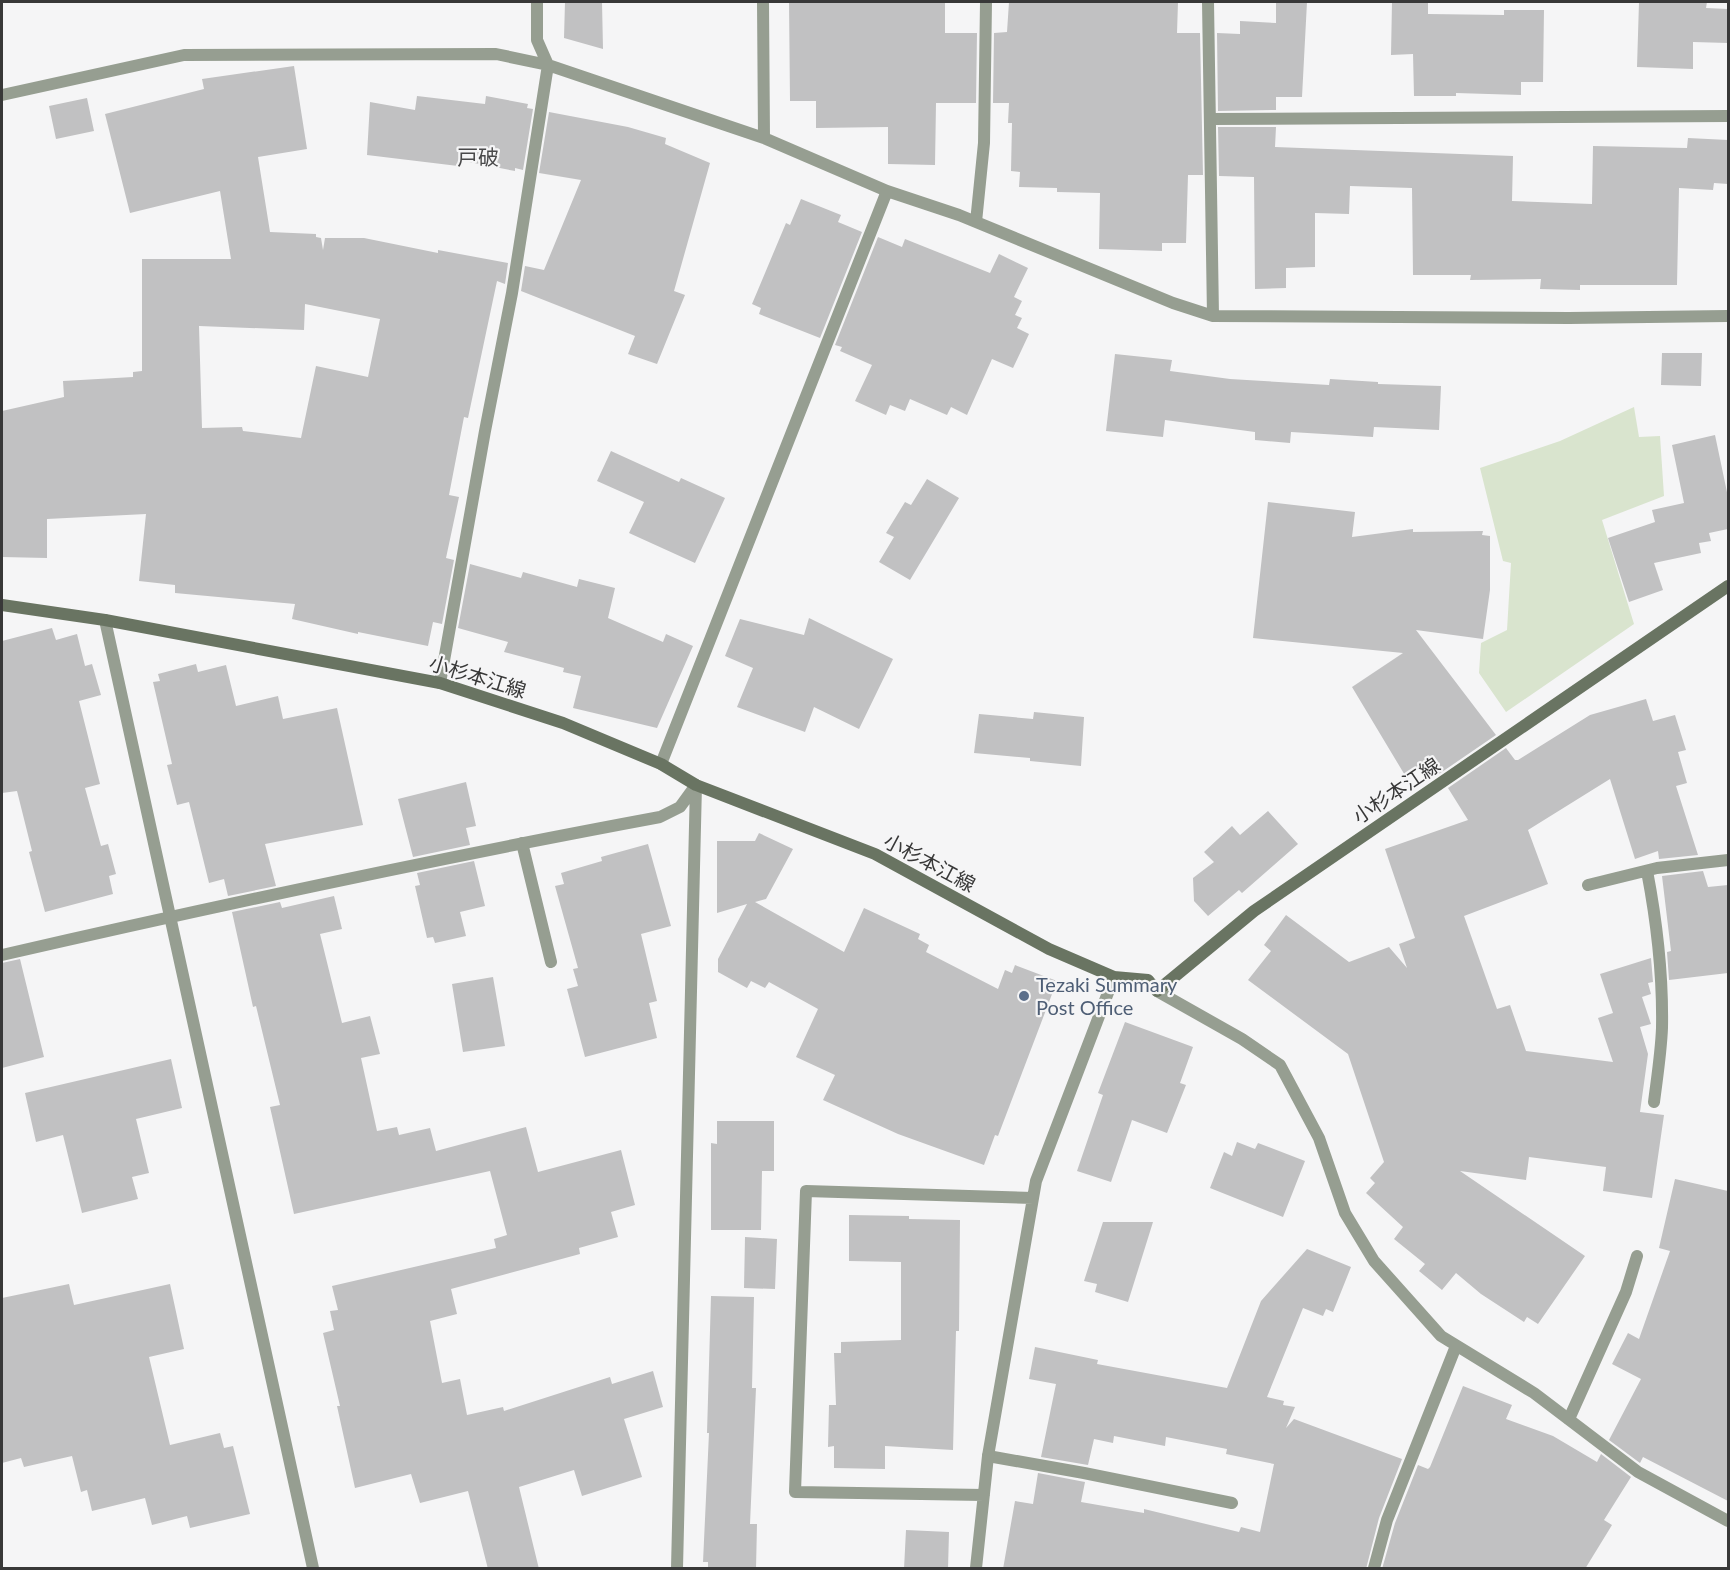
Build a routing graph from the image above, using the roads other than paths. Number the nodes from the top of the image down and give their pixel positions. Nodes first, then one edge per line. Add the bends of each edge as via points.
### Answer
1 (537, 2) edge
2 (763, 2) edge
3 (986, 2) edge
4 (1208, 2) edge
5 (548, 65) junction
6 (2, 95) edge
7 (1728, 116) edge
8 (1210, 119) junction
9 (764, 138) junction
10 (887, 191) junction
11 (976, 222) junction
12 (1728, 315) edge
13 (1213, 316) junction
14 (1728, 586) edge
15 (2, 605) edge
16 (105, 620) junction
17 (440, 683) junction
18 (661, 764) junction
19 (696, 785) junction
20 (522, 843) junction
21 (1728, 860) edge
22 (1647, 871) junction
23 (1588, 885) dead end
24 (170, 916) junction
25 (2, 955) edge
26 (551, 962) dead end
27 (1113, 977) junction
28 (1157, 991) junction
29 (1654, 1102) dead end
30 (1033, 1198) junction
31 (1637, 1256) dead end
32 (1456, 1346) junction
33 (1569, 1419) junction
34 (988, 1456) junction
35 (984, 1495) junction
36 (1232, 1503) dead end
37 (1728, 1521) edge
38 (313, 1569) edge
39 (677, 1569) edge
40 (976, 1569) edge
41 (1374, 1569) edge

1 - 5 street via 537,40
2 - 9 street
3 - 11 street via 984,143
4 - 8 street
5 - 6 street via 496,54 184,55
5 - 9 street
5 - 17 street via 512,292
7 - 8 street
8 - 13 street
9 - 10 street
10 - 11 street
10 - 18 street
11 - 13 street
12 - 13 street
14 - 28 main road, 小杉本江線 via 1254,911
15 - 16 main road, 小杉本江線
16 - 17 main road, 小杉本江線
16 - 24 street
17 - 18 main road, 小杉本江線 via 563,723
18 - 19 main road, 小杉本江線
19 - 20 street via 680,807 660,817
19 - 27 main road, 小杉本江線 via 875,854 1048,949
19 - 39 street
20 - 24 street
20 - 26 street
21 - 22 street
22 - 23 street
22 - 29 street via 1661,955 1662,1030
24 - 25 street
24 - 38 street
27 - 28 main road, 小杉本江線 via 1148,980
27 - 30 street
28 - 32 street via 1280,1065 1319,1138 1345,1213 1374,1261 1441,1336
30 - 34 street
30 - 35 street via 806,1191 795,1492
31 - 33 street via 1626,1292
32 - 33 street via 1534,1392
32 - 41 street via 1387,1520
33 - 37 street via 1638,1472
34 - 35 street
34 - 36 street
35 - 40 street

